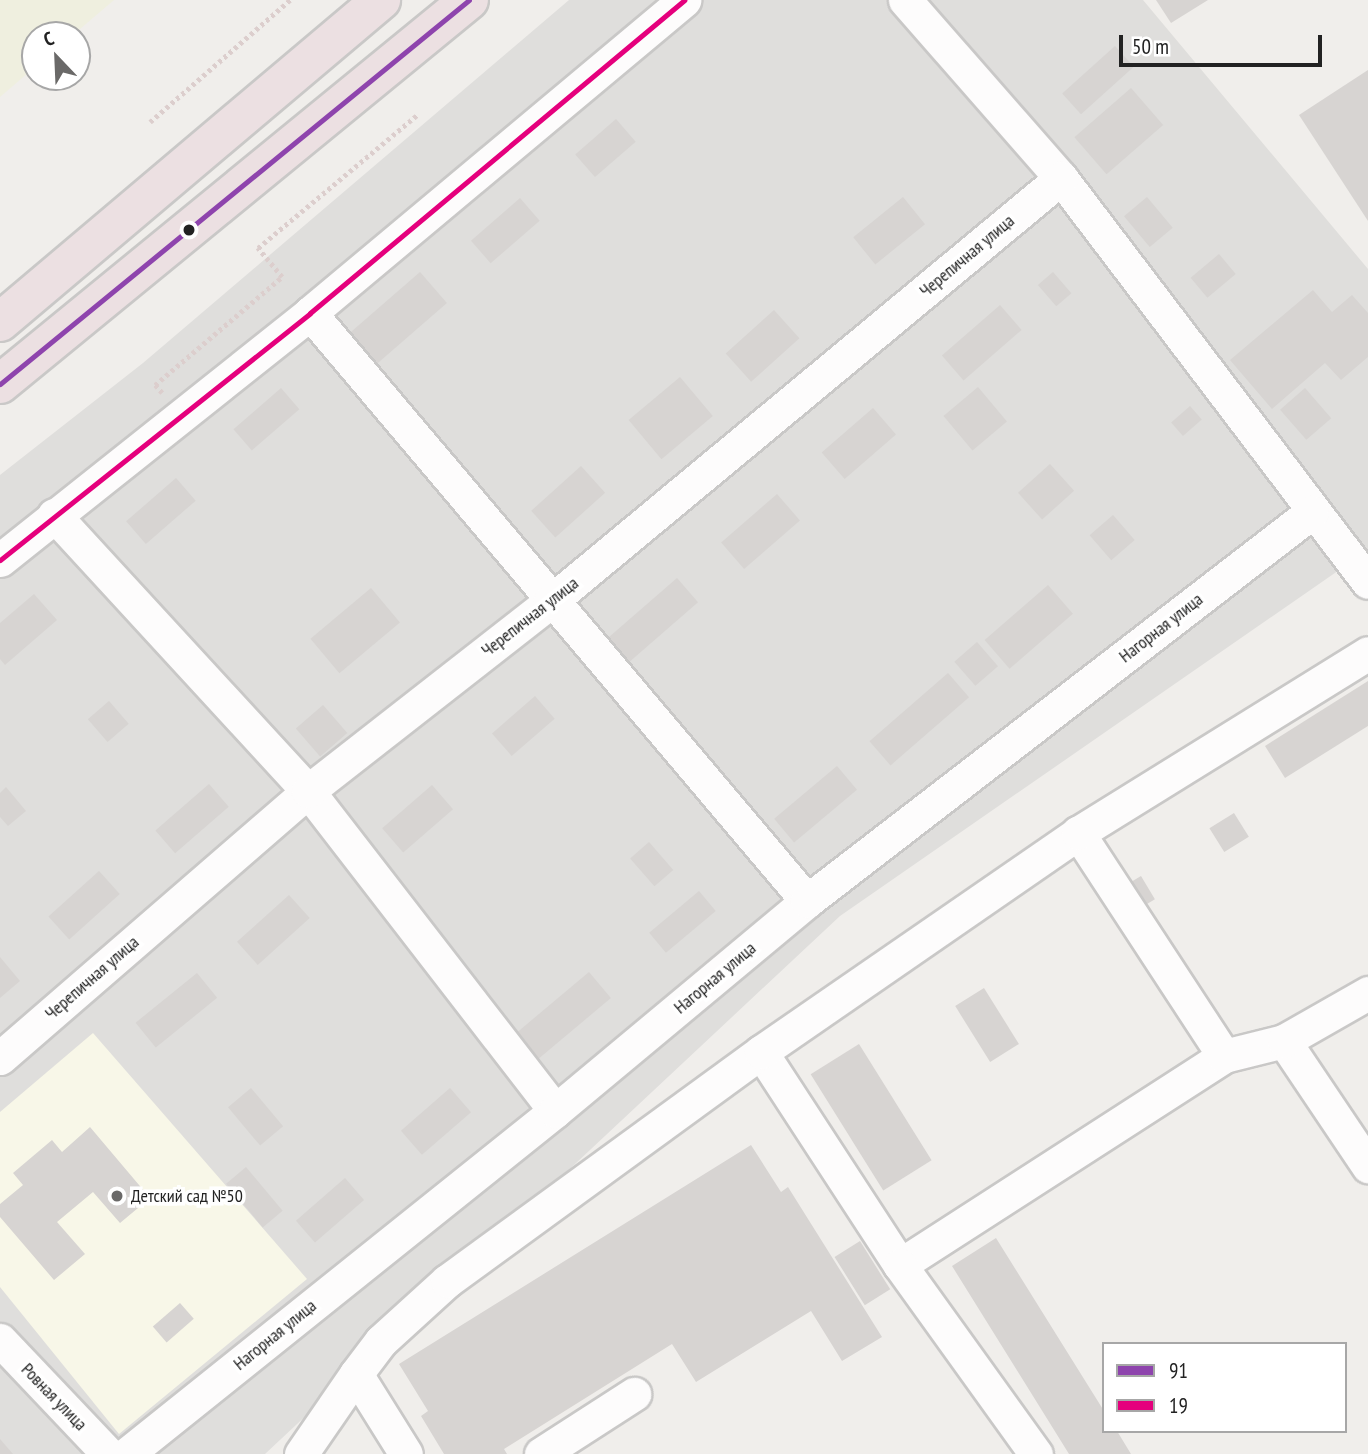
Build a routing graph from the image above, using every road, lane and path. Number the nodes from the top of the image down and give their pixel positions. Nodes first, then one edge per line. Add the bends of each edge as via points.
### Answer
1 (290, 0) edge
2 (381, 0) edge
3 (469, 0) edge
4 (685, 0) edge
5 (905, 0) edge
6 (418, 114) dead end
7 (150, 122) dead end
8 (1061, 178) junction
9 (310, 313) junction
10 (0, 321) edge
11 (0, 384) edge
12 (182, 418) junction
13 (1312, 512) junction
14 (54, 515) junction
15 (0, 560) edge
16 (1368, 582) edge
17 (550, 602) junction
18 (1368, 653) edge
19 (308, 791) junction
20 (1078, 833) junction
21 (807, 901) junction
22 (1368, 993) edge
23 (1284, 1041) junction
24 (761, 1052) junction
25 (1224, 1056) junction
26 (0, 1058) edge
27 (555, 1111) junction
28 (1368, 1166) edge
29 (900, 1265) junction
30 (0, 1340) edge
31 (356, 1374) junction
32 (634, 1394) dead end
33 (108, 1454) edge
34 (127, 1454) edge
35 (301, 1454) edge
36 (406, 1454) edge
37 (541, 1454) edge
38 (1036, 1454) edge

1 - 7 path
2 - 10 highway
3 - 11 highway
4 - 9 street
5 - 8 street
6 - 12 path via 258,248 282,277 155,385
8 - 13 street
8 - 17 street, Черепичная улица
9 - 12 street
9 - 17 street
12 - 14 street
13 - 16 street
13 - 21 street, Нагорная улица
14 - 15 street
14 - 19 street
17 - 19 street, Черепичная улица
17 - 21 street
18 - 20 street
19 - 26 street, Черепичная улица
19 - 27 street
20 - 24 street
20 - 25 street
21 - 27 street, Нагорная улица
22 - 23 street
23 - 25 street
23 - 28 street
24 - 29 street
24 - 31 street via 447,1281 381,1341
25 - 29 street
27 - 34 street, Нагорная улица
29 - 38 street
30 - 33 street, Ровная улица
31 - 35 street
31 - 36 street
32 - 37 street

